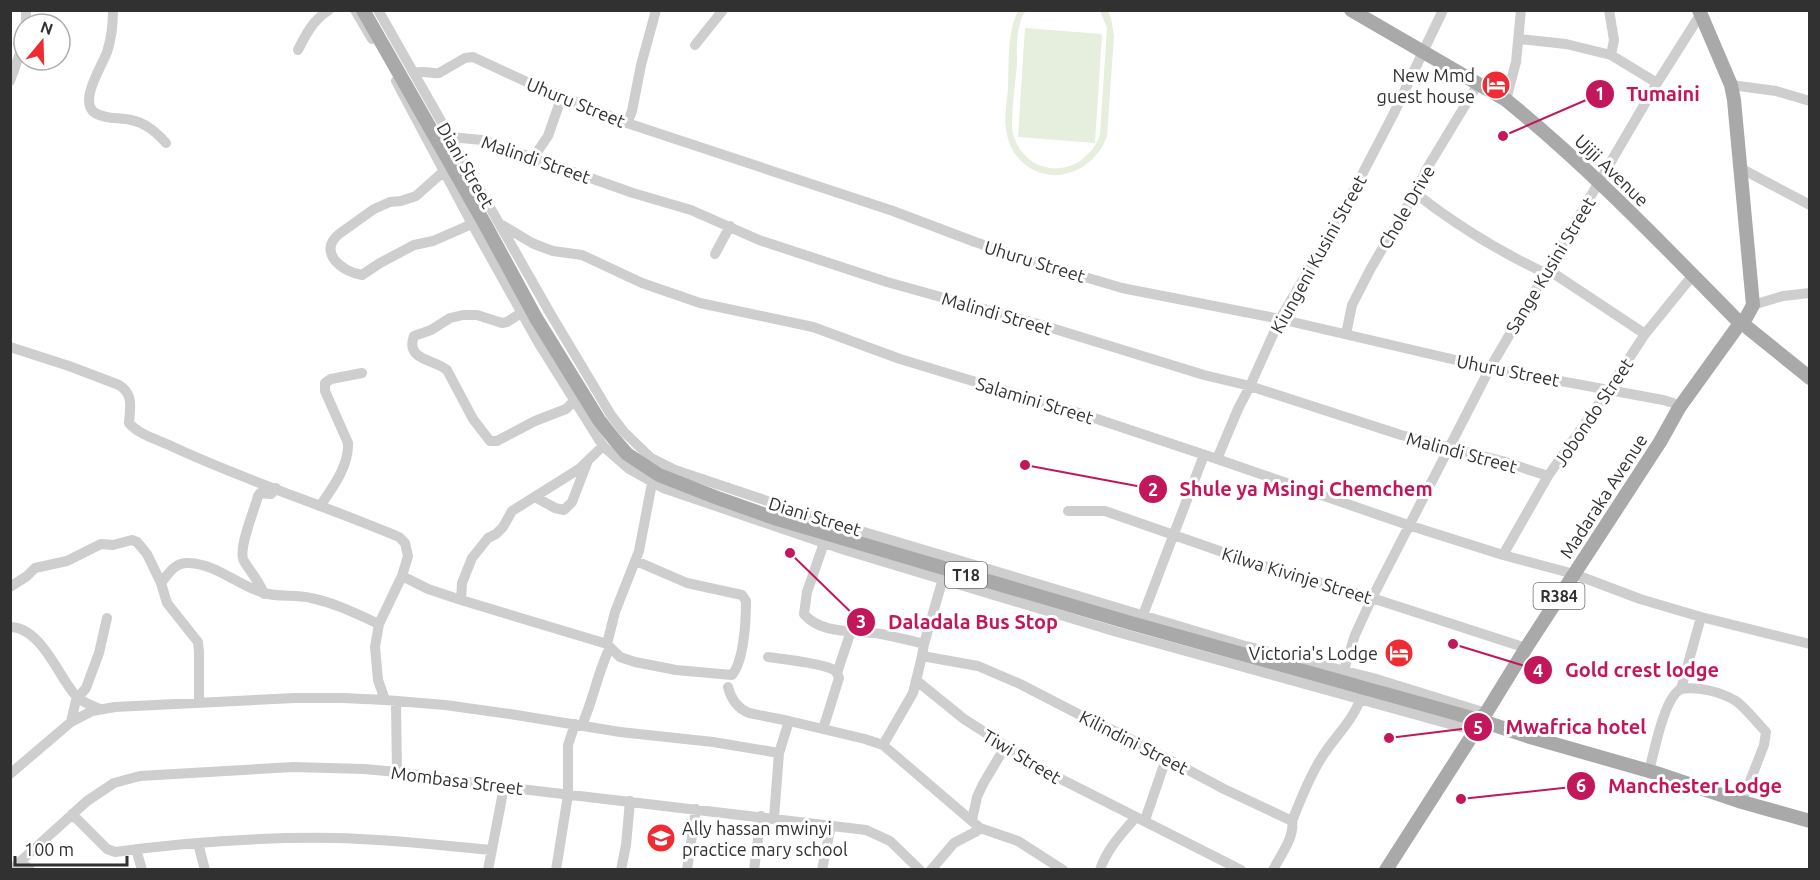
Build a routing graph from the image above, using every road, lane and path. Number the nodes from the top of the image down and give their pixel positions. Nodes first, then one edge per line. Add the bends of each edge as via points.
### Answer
1 (113, 10) edge
2 (329, 10) edge
3 (355, 10) edge
4 (363, 10) edge
5 (378, 10) edge
6 (656, 10) edge
7 (723, 10) edge
8 (1352, 10) edge
9 (1443, 10) edge
10 (1521, 10) edge
11 (1609, 10) edge
12 (1700, 13) edge
13 (1519, 39) junction
14 (695, 45) dead end
15 (298, 50) dead end
16 (1424, 52) junction
17 (1611, 55) junction
18 (415, 73) junction
19 (1657, 83) junction
20 (1478, 84) junction
21 (1731, 85) junction
22 (562, 96) junction
23 (1506, 100) junction
24 (1809, 100) edge
25 (627, 123) junction
26 (450, 137) junction
27 (166, 143) dead end
28 (533, 158) junction
29 (1742, 169) junction
30 (444, 171) junction
31 (1599, 183) junction
32 (1415, 194) junction
33 (1809, 205) edge
34 (500, 223) junction
35 (472, 224) junction
36 (730, 226) junction
37 (715, 254) dead end
38 (1546, 271) junction
39 (1693, 275) junction
40 (1809, 293) edge
41 (1753, 304) junction
42 (521, 313) junction
43 (1280, 319) junction
44 (1743, 324) junction
45 (1346, 334) junction
46 (1645, 334) junction
47 (10, 347) edge
48 (1490, 368) junction
49 (362, 373) dead end
50 (1809, 378) edge
51 (1250, 386) junction
52 (1610, 389) junction
53 (574, 401) junction
54 (1679, 408) junction
55 (603, 446) junction
56 (1448, 447) junction
57 (1204, 455) junction
58 (1217, 459) junction
59 (587, 463) junction
60 (1548, 476) junction
61 (655, 481) junction
62 (276, 488) junction
63 (536, 497) junction
64 (320, 506) junction
65 (1068, 511) dead end
66 (1408, 525) junction
67 (1173, 535) junction
68 (824, 543) junction
69 (1503, 555) junction
70 (636, 561) junction
71 (944, 574) junction
72 (1574, 574) junction
73 (402, 576) junction
74 (161, 583) junction
75 (10, 587) edge
76 (264, 594) junction
77 (1372, 598) junction
78 (461, 600) junction
79 (1143, 615) junction
80 (1701, 617) junction
81 (107, 618) dead end
82 (379, 624) junction
83 (10, 627) edge
84 (851, 631) junction
85 (924, 644) junction
86 (1809, 644) edge
87 (608, 646) junction
88 (1526, 648) junction
89 (922, 656) junction
90 (768, 657) dead end
91 (1344, 670) junction
92 (837, 673) junction
93 (917, 681) junction
94 (728, 687) dead end
95 (1681, 689) junction
96 (1362, 693) junction
97 (77, 698) junction
98 (391, 701) junction
99 (199, 702) junction
100 (100, 709) junction
101 (789, 721) junction
102 (71, 722) junction
103 (1480, 722) junction
104 (578, 725) junction
105 (823, 729) junction
106 (883, 745) junction
107 (1005, 747) junction
108 (778, 753) junction
109 (1166, 759) junction
110 (1649, 771) junction
111 (396, 772) junction
112 (12, 773) edge
113 (504, 787) junction
114 (568, 795) junction
115 (630, 801) junction
116 (1742, 802) junction
117 (696, 809) junction
118 (72, 814) junction
119 (761, 816) junction
120 (774, 818) junction
121 (1141, 819) junction
122 (972, 820) junction
123 (1292, 821) junction
124 (1809, 821) edge
125 (831, 825) junction
126 (980, 828) junction
127 (198, 843) junction
128 (136, 849) junction
129 (491, 850) junction
130 (21, 861) junction
131 (11, 870) edge
132 (30, 870) edge
133 (142, 870) edge
134 (205, 870) edge
135 (488, 870) edge
136 (556, 870) edge
137 (621, 870) edge
138 (687, 870) edge
139 (754, 870) edge
140 (822, 870) edge
141 (920, 870) edge
142 (931, 870) edge
143 (1064, 870) edge
144 (1100, 870) edge
145 (1241, 870) edge
146 (1273, 870) edge
147 (1386, 870) edge

1 - 27 street via 107,53 88,102 91,110 111,119 144,124
2 - 15 street via 314,21
3 - 30 street
4 - 61 main road, T18 via 536,318 599,420
5 - 18 street, Diani Street
6 - 25 street
7 - 14 street
8 - 16 main road, Ujiji Avenue
9 - 16 street, Kiungeni Kusini Street
10 - 13 street
11 - 17 street via 1614,40
12 - 19 street, Sange Kusini Street
12 - 21 main road
13 - 17 street via 1566,44
13 - 23 street
16 - 20 main road, Ujiji Avenue
16 - 43 street, Kiungeni Kusini Street via 1343,211
17 - 19 street
18 - 22 street, Uhuru Street via 439,73 473,57
18 - 26 street, Diani Street
19 - 31 street, Sange Kusini Street
20 - 23 main road, Ujiji Avenue
20 - 32 street, Chole Drive
21 - 24 street
21 - 29 main road
22 - 25 street, Uhuru Street
22 - 28 street via 548,136
23 - 31 main road, Ujiji Avenue
25 - 43 street, Uhuru Street via 1051,267 1122,288
26 - 28 street, Malindi Street via 482,140
26 - 34 street, Diani Street
28 - 36 street, Malindi Street
29 - 33 street
29 - 41 main road
30 - 35 street
30 - 35 street via 416,196 374,209 333,238 332,256 338,264 362,275 414,245
31 - 38 street, Sange Kusini Street
31 - 39 main road, Ujiji Avenue
32 - 38 street via 1471,234 1512,258
32 - 45 street, Chole Drive via 1352,305
34 - 57 street, Salamini Street via 532,243 582,255 642,283 700,303 813,327 900,359
34 - 79 street, Diani Street via 611,416 651,458 675,470 827,521
35 - 42 street
36 - 37 street
36 - 51 street, Malindi Street via 759,240 887,282
38 - 46 street
38 - 48 street, Sange Kusini Street
39 - 44 main road, Ujiji Avenue
39 - 46 street, Jobondo Street
40 - 41 street
41 - 44 main road, Madaraka Avenue / R384
42 - 53 street
42 - 53 street via 502,323 470,315 450,318 414,336 412,348 420,357 447,370 473,419 490,441 562,411
43 - 45 street, Uhuru Street
43 - 51 street, Kiungeni Kusini Street
44 - 50 main road, Ujiji Avenue
44 - 54 main road, Madaraka Avenue / R384
45 - 48 street, Uhuru Street
46 - 52 street, Jobondo Street
47 - 62 street via 119,385 131,399 131,426
48 - 52 street, Uhuru Street
48 - 56 street, Sange Kusini Street
49 - 64 street via 325,383 348,448 339,477
51 - 56 street, Malindi Street
51 - 58 street, Kiungeni Kusini Street
52 - 54 street, Uhuru Street via 1663,400
52 - 60 street, Jobondo Street
53 - 55 street
54 - 72 main road, Madaraka Avenue / R384
55 - 59 street
55 - 61 street via 629,469
56 - 60 street, Malindi Street
56 - 66 street, Sange Kusini Street
57 - 58 street, Salamini Street
57 - 67 street
58 - 66 street, Salamini Street
59 - 63 street
59 - 63 street via 572,502 564,510
60 - 69 street, Jobondo Street
61 - 68 street
61 - 70 street
61 - 71 main road, T18 via 715,497
62 - 64 street
62 - 76 street via 271,494 262,492 258,496 242,556
63 - 78 street via 512,511 503,527 472,558 462,583
64 - 73 street via 399,537 408,556
65 - 67 street, Kilwa Kivinje Street via 1105,511
66 - 69 street, Salamini Street
66 - 77 street, Sange Kusini Street
67 - 77 street, Kilwa Kivinje Street
67 - 79 street
68 - 71 street
68 - 84 street via 807,592 804,614 821,626
69 - 72 street, Salamini Street
70 - 87 street via 615,612
70 - 87 street via 687,583 742,595 746,608 736,671 720,675 665,668 627,660
71 - 85 street
71 - 96 main road, T18 via 1127,622
72 - 80 street, Salamini Street
72 - 88 main road, Madaraka Avenue / R384
73 - 78 street
73 - 82 street
74 - 75 street via 142,547 132,540 104,543 67,561 35,568
74 - 76 street via 174,567 188,563 215,569
74 - 99 street via 167,603 198,642
76 - 82 street via 311,598
77 - 88 street, Kilwa Kivinje Street
77 - 91 street, Sange Kusini Street
78 - 87 street
79 - 91 street, Diani Street
80 - 86 street, Salamini Street
80 - 95 street
81 - 97 street via 93,671
82 - 98 street via 375,663 378,680
83 - 97 street via 28,631
84 - 85 street
84 - 92 street
85 - 89 street
87 - 104 street via 592,700
88 - 103 main road, Madaraka Avenue / R384
89 - 93 street
89 - 109 street, Kilindini Street via 978,666 998,674
90 - 92 street via 809,663
91 - 103 street, Diani Street
92 - 105 street via 839,678
93 - 106 street
93 - 107 street, Tiwi Street
94 - 101 street via 731,698 743,711
95 - 110 street via 1668,706
95 - 116 street via 1710,691 1736,701 1766,732
96 - 103 main road, T18
96 - 123 street via 1351,720 1315,769
97 - 100 street
97 - 102 street
98 - 99 street via 336,698
98 - 104 street
98 - 111 street
99 - 100 street
100 - 102 street
101 - 105 street
101 - 108 street
102 - 112 street
103 - 110 main road, T18
103 - 147 main road, Madaraka Avenue / R384
104 - 108 street
104 - 114 street via 568,745
105 - 106 street
106 - 122 street
107 - 121 street, Tiwi Street
107 - 122 street via 982,784
108 - 120 street
109 - 121 street
109 - 123 street, Kilindini Street
110 - 116 main road, T18
111 - 113 street, Mombasa Street
111 - 118 street, Mombasa Street via 293,767 140,776 114,783
113 - 114 street, Mombasa Street
113 - 129 street
114 - 115 street, Mombasa Street
114 - 136 street
115 - 117 street, Mombasa Street
115 - 137 street
116 - 124 main road, T18
117 - 119 street, Mombasa Street
117 - 138 street
118 - 128 street via 110,851
118 - 130 street, Mombasa Street
119 - 120 street, Mombasa Street
119 - 139 street
120 - 125 street, Mombasa Street
121 - 144 street via 1123,832
121 - 145 street, Tiwi Street
122 - 126 street
123 - 146 street via 1290,835
125 - 140 street
125 - 141 street, Mombasa Street via 878,834
126 - 142 street via 954,843
126 - 143 street via 1018,841
127 - 128 street
127 - 129 street via 335,838
127 - 134 street
128 - 133 street
129 - 135 street
130 - 131 street, Mombasa Street
130 - 132 street

